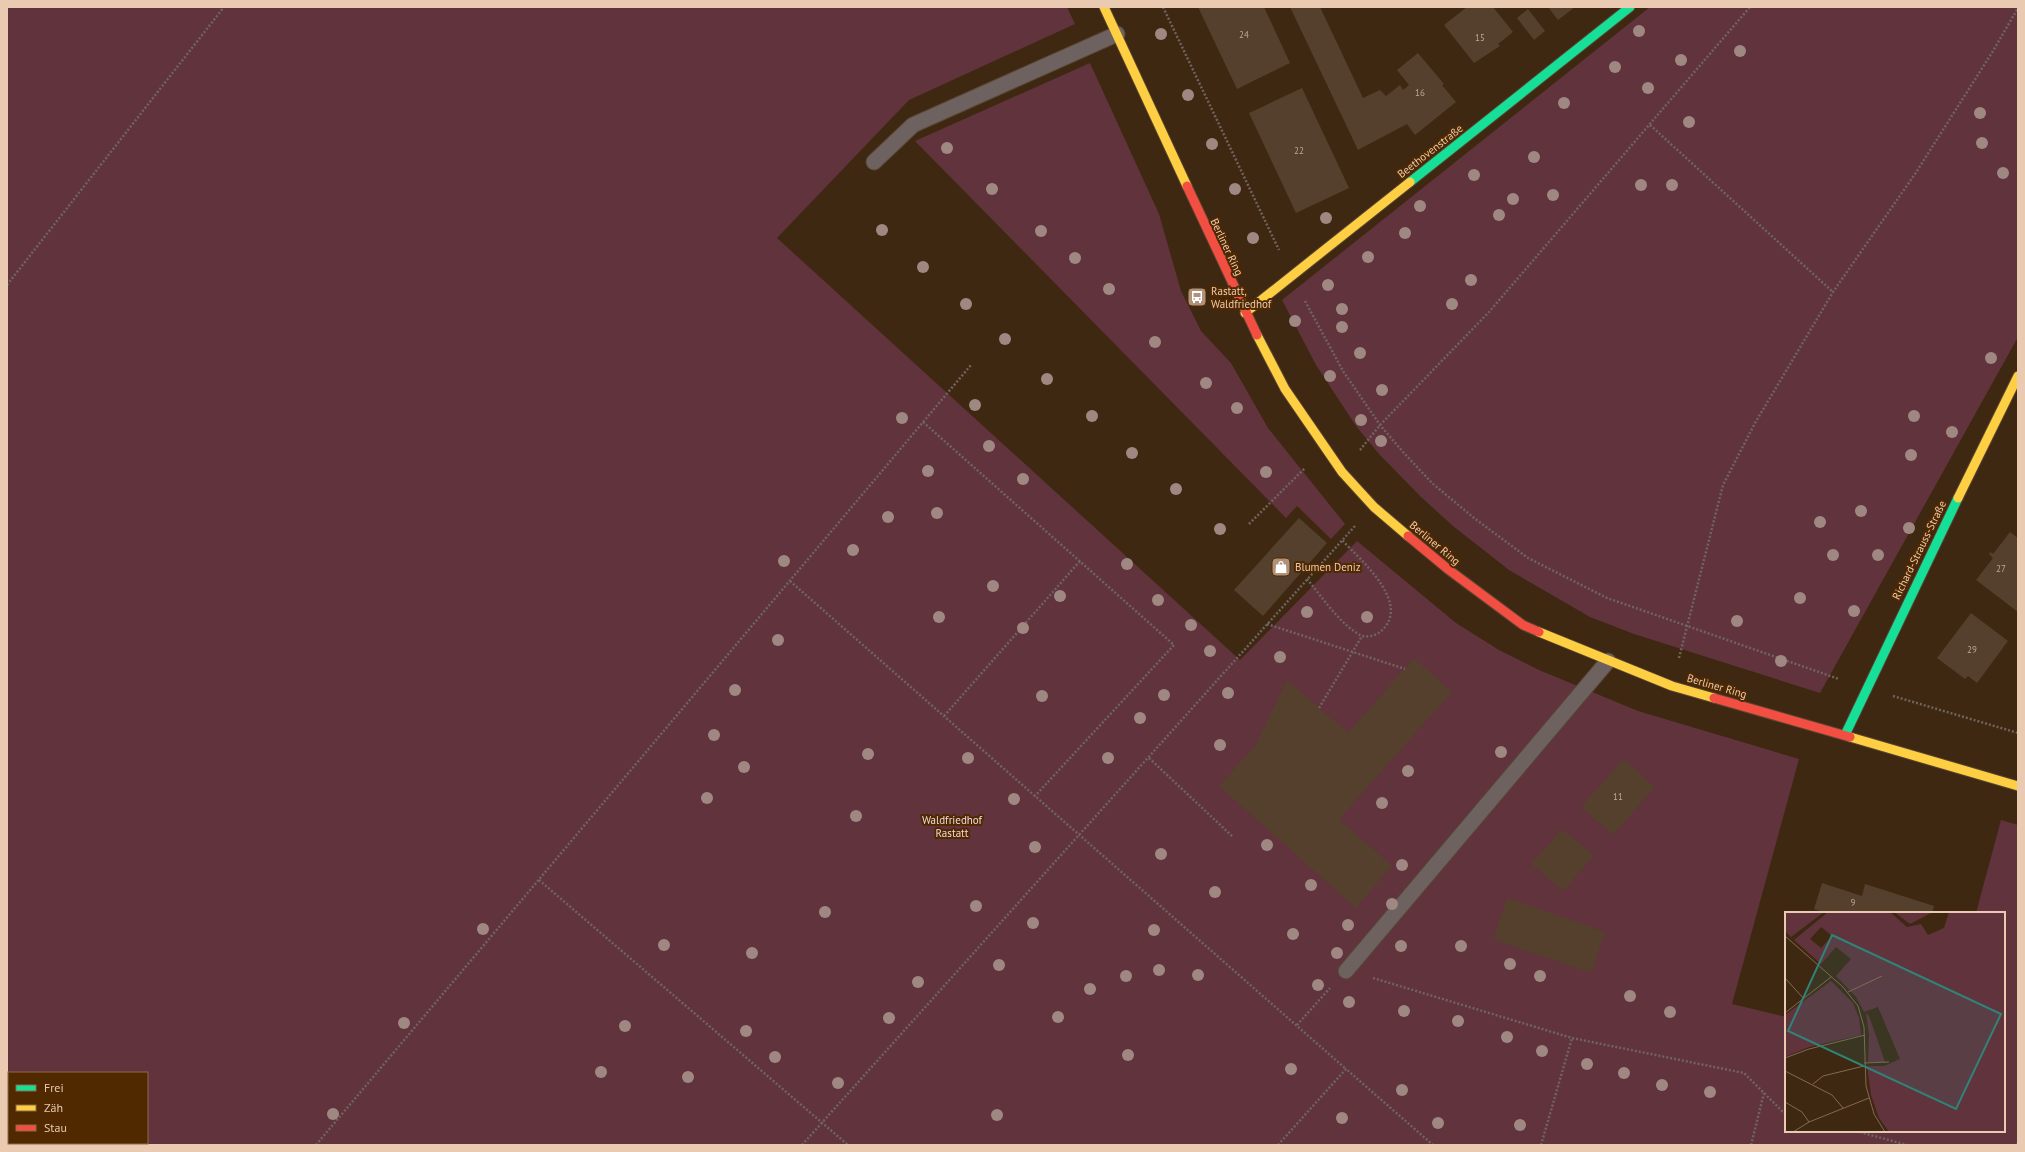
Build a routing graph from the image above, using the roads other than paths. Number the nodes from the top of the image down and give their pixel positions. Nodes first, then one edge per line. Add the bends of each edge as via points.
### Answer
1 (1104, 7) edge
2 (1630, 7) edge
3 (1117, 34) junction
4 (874, 162) dead end
5 (1245, 313) junction
6 (2018, 376) edge
7 (1608, 661) junction
8 (1845, 734) junction
9 (2018, 786) edge
10 (1346, 971) road end

1 - 3 street, Berliner Ring
2 - 5 street, Beethovenstraße
3 - 4 lane via 912,125
3 - 5 street, Berliner Ring
5 - 7 street, Berliner Ring via 1285,389 1324,448 1374,507 1449,570 1523,625
6 - 8 street, Richard-Strauss-Straße
7 - 8 street, Berliner Ring via 1672,686
7 - 10 lane
8 - 9 street, Berliner Ring

